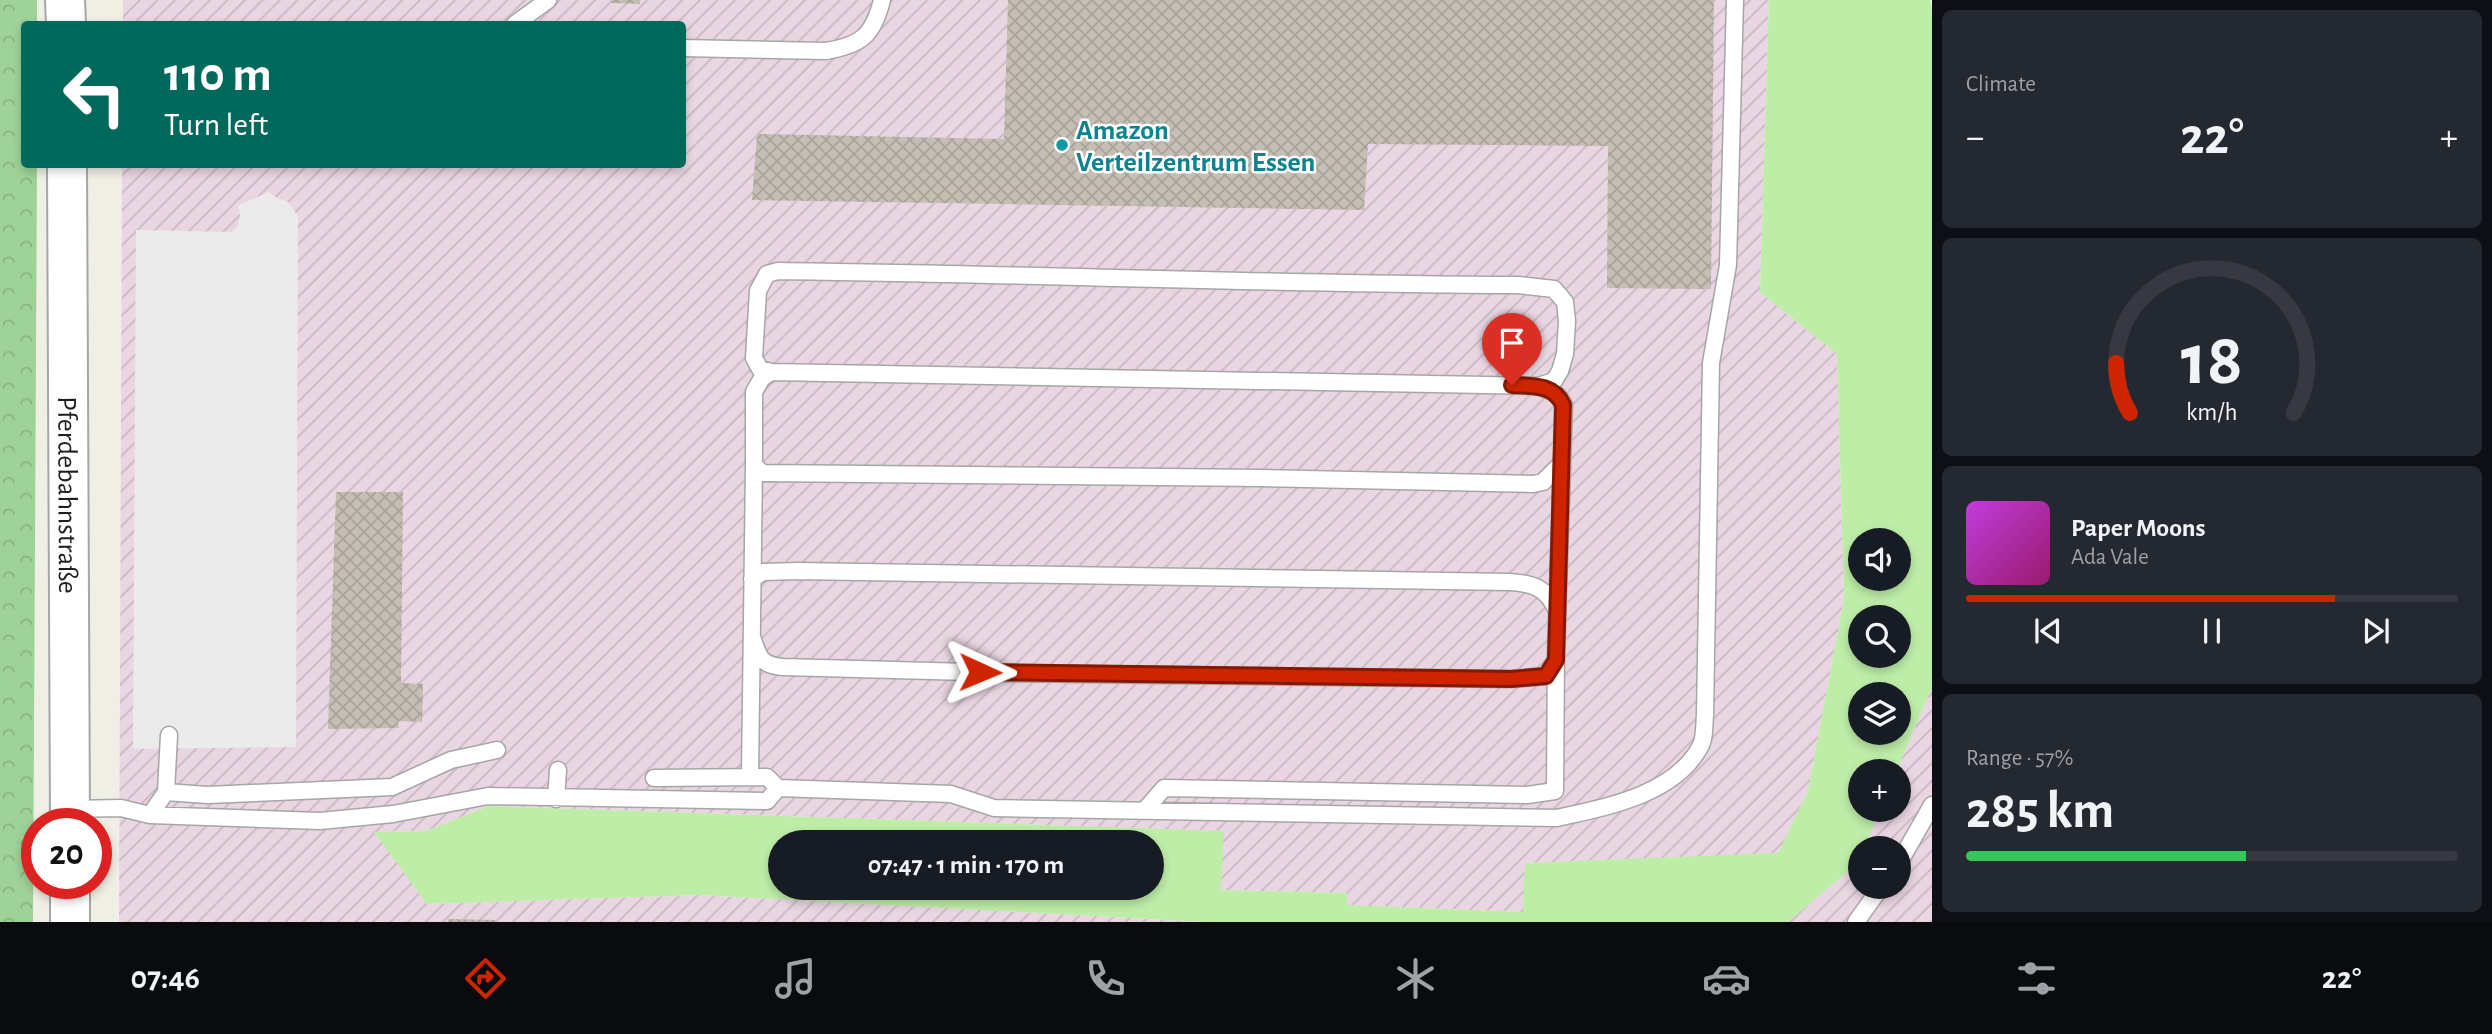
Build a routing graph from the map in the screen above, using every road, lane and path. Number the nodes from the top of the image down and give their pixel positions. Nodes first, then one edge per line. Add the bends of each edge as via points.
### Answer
1 (65, 0) edge
2 (548, 0) edge
3 (882, 0) edge
4 (1735, 0) edge
5 (66, 21) edge
6 (519, 21) edge
7 (686, 48) edge
8 (67, 168) edge
9 (771, 372) junction
10 (1538, 386) junction
11 (1562, 463) junction
12 (754, 465) junction
13 (752, 579) junction
14 (1558, 613) junction
15 (752, 637) junction
16 (1556, 660) junction
17 (169, 735) dead end
18 (497, 750) dead end
19 (558, 770) dead end
20 (750, 776) junction
21 (654, 778) dead end
22 (778, 788) junction
23 (166, 793) junction
24 (556, 799) junction
25 (1932, 805) edge
26 (70, 808) edge
27 (112, 810) edge
28 (1145, 810) junction
29 (150, 815) junction
30 (1911, 842) edge
31 (70, 899) edge
32 (1872, 899) edge
33 (70, 922) edge
34 (1856, 922) edge

1 - 5 street
2 - 6 lane
3 - 7 lane via 868,35 849,47 826,51
4 - 28 lane via 1728,265 1711,363 1702,745 1687,765 1657,788 1557,818
8 - 26 street, Pferdebahnstraße
9 - 10 lane
9 - 10 lane via 760,369 754,358 758,291 767,274 886,272 1554,289 1565,302 1564,354 1554,381
9 - 12 lane via 754,391
10 - 11 lane via 1560,396 1563,405
11 - 12 lane via 1543,482 1533,484 762,473
11 - 14 lane
12 - 13 lane
13 - 14 lane via 763,572 837,571 1509,582 1542,589
13 - 15 lane
14 - 16 lane
15 - 16 lane via 758,657 769,666 783,667 1511,679 1546,676
15 - 20 lane
16 - 28 lane via 1555,791 1527,795 1164,788
17 - 23 lane
18 - 23 lane via 451,760 392,787
19 - 24 lane
20 - 21 lane
20 - 22 lane via 767,777
22 - 24 lane via 767,801
22 - 28 lane via 951,794 994,808
23 - 29 lane
24 - 29 lane via 488,796 393,814 320,821
25 - 30 lane
27 - 29 lane
31 - 33 street
32 - 34 lane

